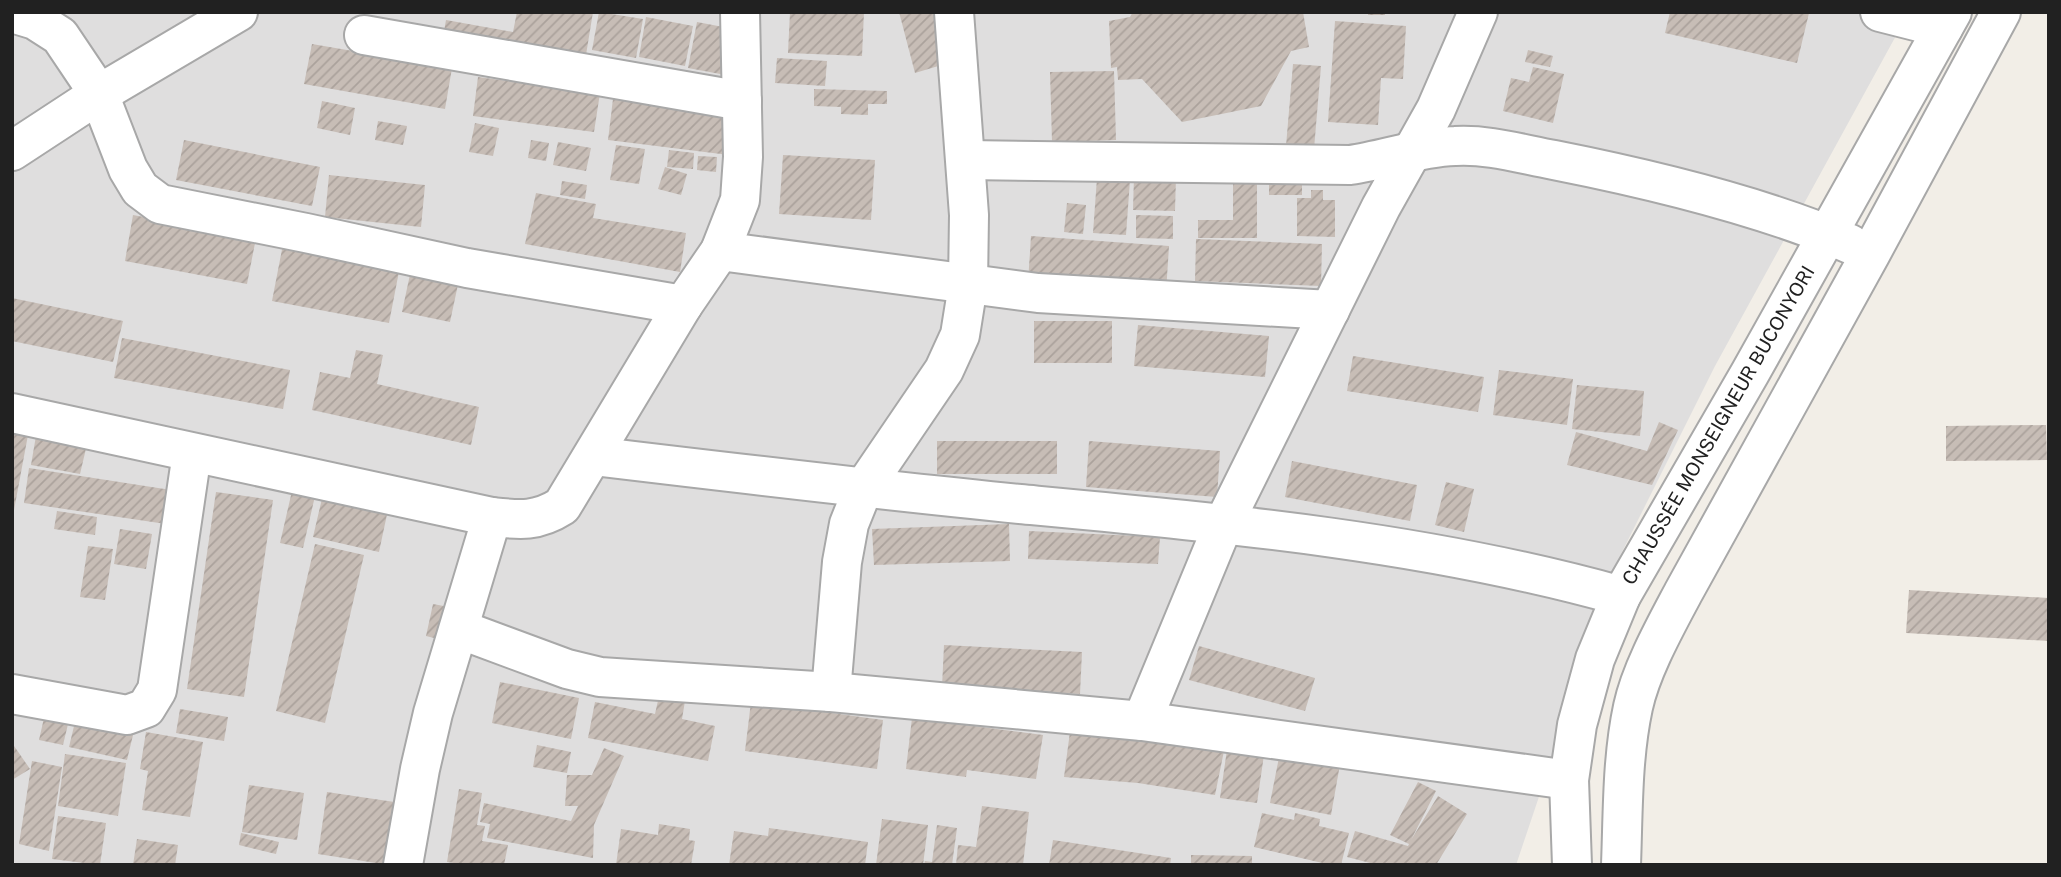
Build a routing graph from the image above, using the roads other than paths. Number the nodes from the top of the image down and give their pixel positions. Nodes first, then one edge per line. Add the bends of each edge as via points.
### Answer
1 (238, 12) edge
2 (740, 12) edge
3 (954, 12) edge
4 (1478, 12) edge
5 (1880, 12) edge
6 (2001, 12) edge
7 (12, 13) edge
8 (1947, 20) edge
9 (364, 35) dead end
10 (99, 94) junction
11 (742, 101) junction
12 (12, 151) edge
13 (1412, 152) junction
14 (967, 160) junction
15 (1826, 234) junction
16 (720, 251) junction
17 (1871, 253) junction
18 (968, 285) junction
19 (683, 304) junction
20 (1329, 310) junction
21 (12, 413) edge
22 (192, 453) junction
23 (593, 456) junction
24 (863, 489) junction
25 (492, 517) junction
26 (1224, 523) junction
27 (1621, 596) junction
28 (459, 629) junction
29 (831, 692) junction
30 (12, 694) edge
31 (1142, 720) junction
32 (1569, 780) junction
33 (403, 865) edge
34 (1572, 865) edge
35 (1621, 865) edge

1 - 10 street
2 - 11 street
3 - 14 street
4 - 13 street
5 - 8 street
6 - 17 street
7 - 10 street via 35,20 60,36
8 - 15 street, CHAUSSÉE MONSEIGNEUR BUCONYORI
9 - 11 street
10 - 12 street
10 - 19 street via 128,169 140,189 160,204 467,268
11 - 16 street via 740,200
13 - 14 street via 1350,164
13 - 15 street via 1485,147 1583,166 1712,197
13 - 20 street
14 - 18 street
15 - 17 street
15 - 27 street, CHAUSSÉE MONSEIGNEUR BUCONYORI
16 - 18 street
16 - 19 street
17 - 35 street via 1656,646 1633,706
18 - 20 street via 1107,299
18 - 24 street via 960,335 944,370
19 - 23 street
20 - 26 street
21 - 22 street
22 - 25 street
22 - 30 street via 157,690 146,708 127,715
23 - 24 street
23 - 25 street via 562,506 547,516 523,520
24 - 26 street
24 - 29 street via 849,524 842,562
25 - 28 street
26 - 27 street via 1485,562
26 - 31 street
27 - 32 street, CHAUSSÉE MONSEIGNEUR BUCONYORI via 1595,659 1577,724
28 - 29 street via 600,677
28 - 33 street via 433,713
29 - 31 street
31 - 32 street
32 - 34 street, CHAUSSÉE MONSEIGNEUR BUCONYORI

